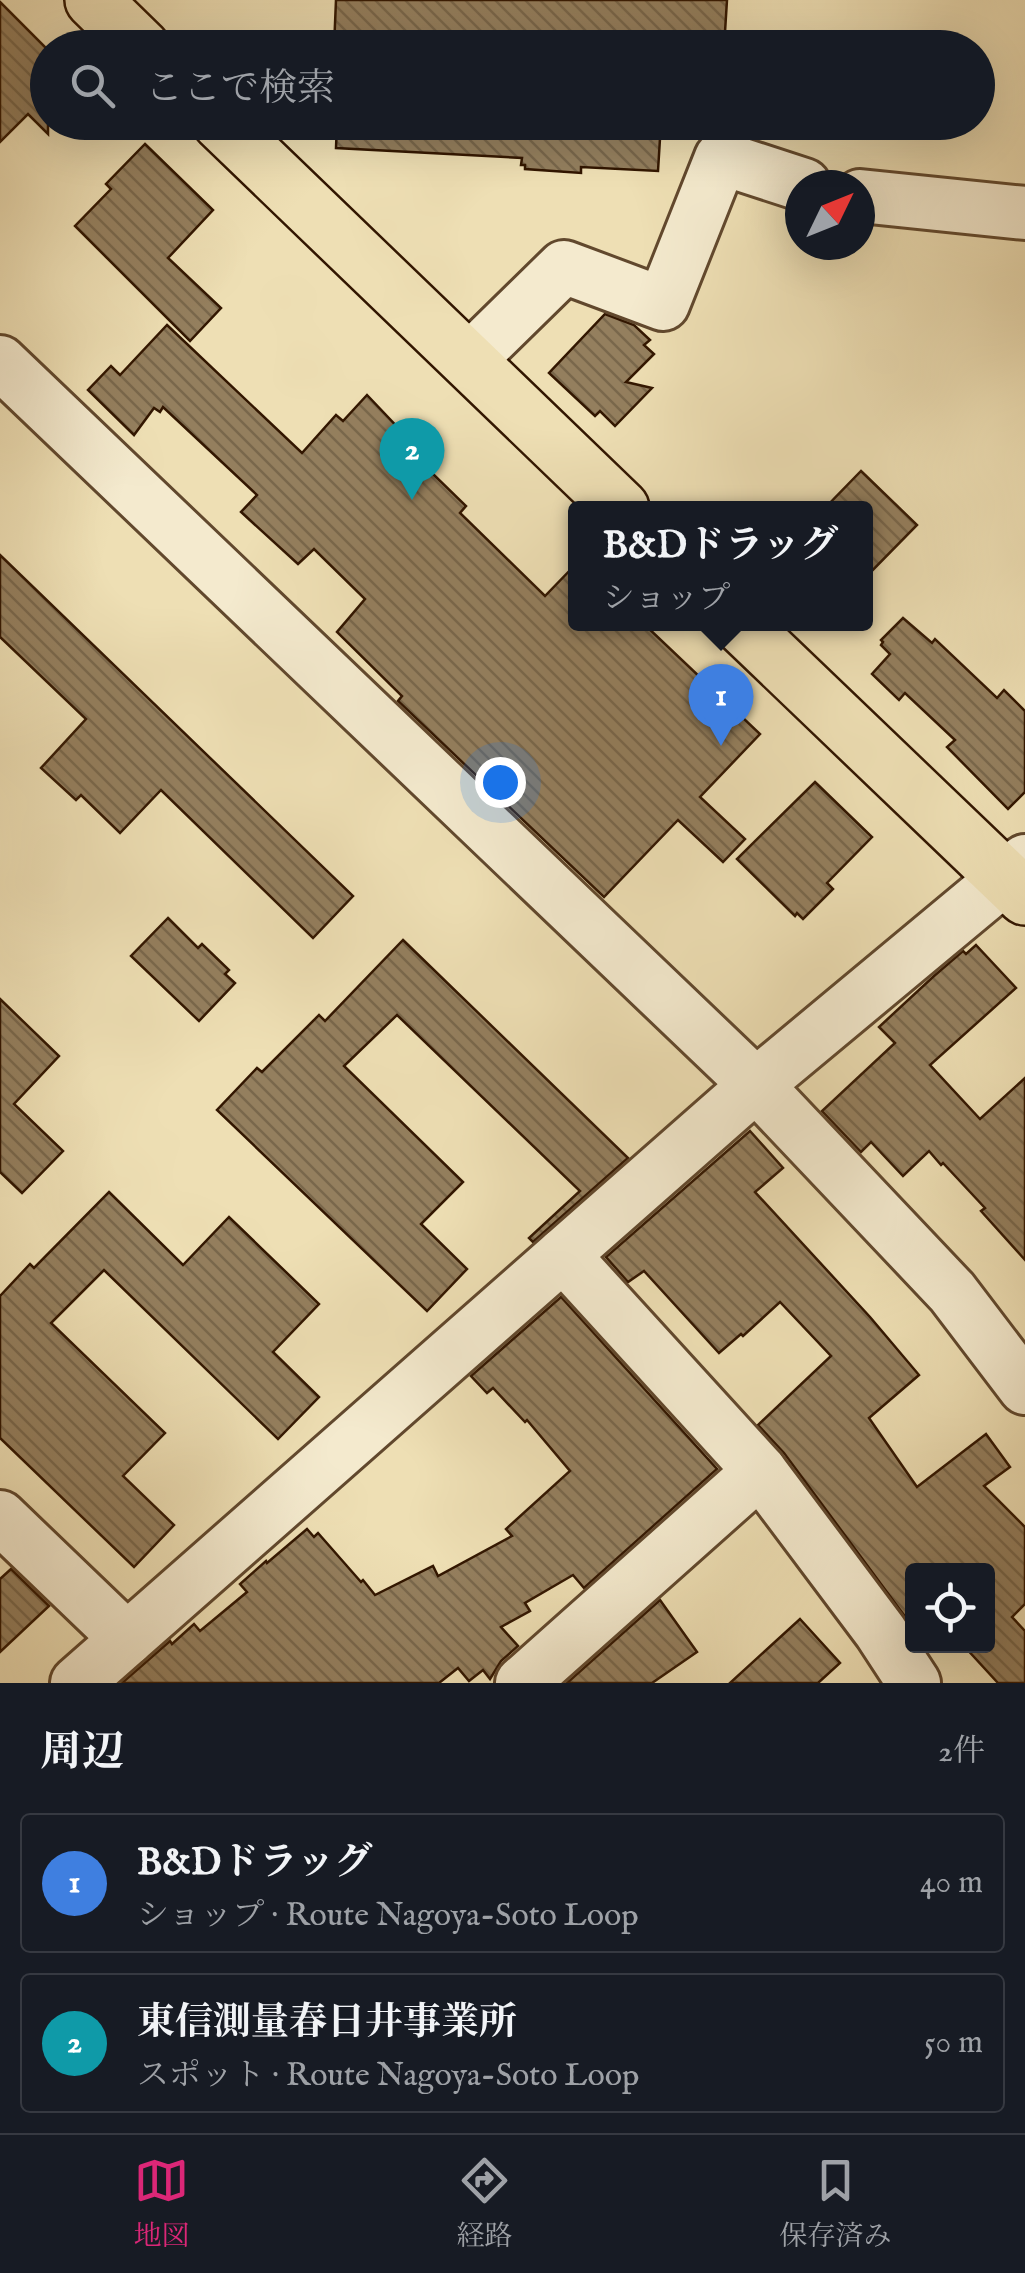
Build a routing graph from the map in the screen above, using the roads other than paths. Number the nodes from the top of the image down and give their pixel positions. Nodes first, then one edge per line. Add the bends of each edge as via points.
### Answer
1 (92, 0) edge
2 (123, 30) edge
3 (239, 140) edge
4 (785, 179) edge
5 (875, 198) edge
6 (1025, 213) edge
7 (468, 361) junction
8 (0, 362) edge
9 (614, 501) edge
10 (748, 631) edge
11 (1018, 879) edge
12 (756, 1084) junction
13 (562, 1255) junction
14 (1025, 1388) edge
15 (760, 1471) junction
16 (0, 1517) edge
17 (127, 1639) junction
18 (526, 1682) edge
19 (78, 1683) edge
20 (914, 1683) edge

1 - 2 main road
3 - 7 main road
4 - 7 street via 721,158 663,304 564,267
5 - 6 street
7 - 9 main road
8 - 12 street
10 - 11 main road
11 - 12 street
12 - 13 street
12 - 14 street via 952,1292
13 - 15 street
13 - 17 street
15 - 18 street
15 - 20 street
16 - 17 street
17 - 19 street

